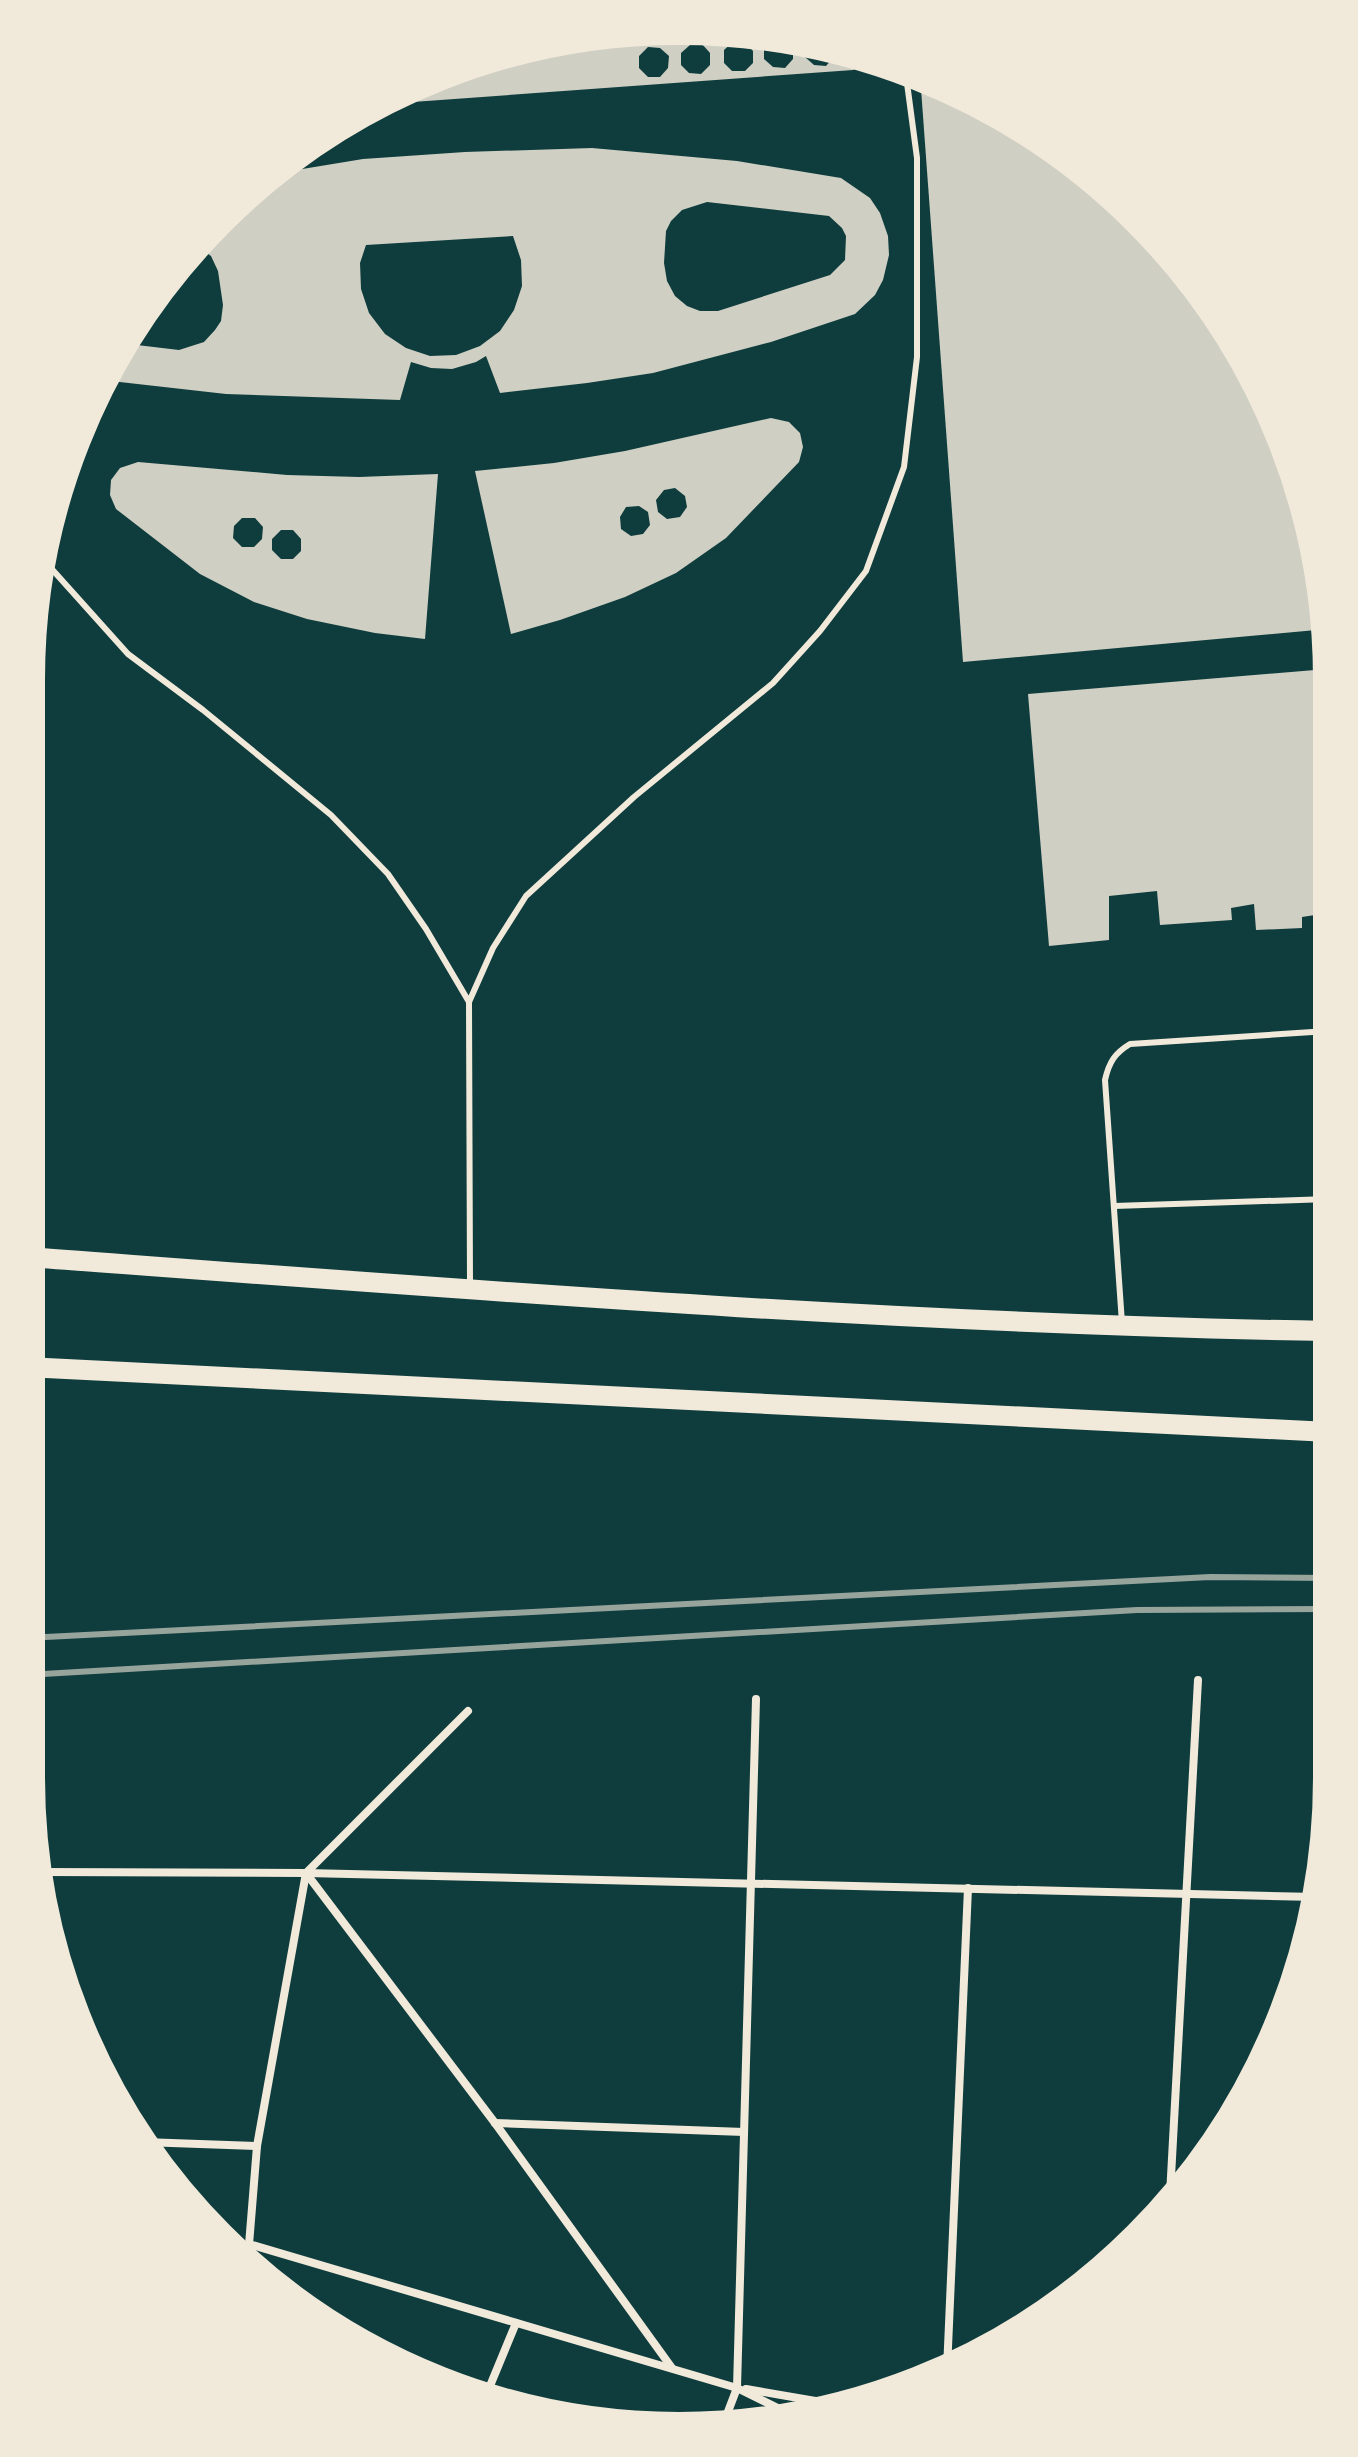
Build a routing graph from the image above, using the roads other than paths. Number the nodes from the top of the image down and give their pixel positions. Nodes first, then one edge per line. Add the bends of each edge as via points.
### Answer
1 (907, 83) edge
2 (50, 567) edge
3 (469, 1002) junction
4 (1318, 1032) edge
5 (1318, 1199) edge
6 (1114, 1206) junction
7 (40, 1258) edge
8 (470, 1290) junction
9 (1123, 1328) junction
10 (1318, 1331) edge
11 (40, 1368) edge
12 (1318, 1431) edge
13 (1198, 1680) dead end
14 (756, 1699) dead end
15 (468, 1711) dead end
16 (47, 1872) edge
17 (306, 1873) junction
18 (751, 1883) junction
19 (968, 1888) junction
20 (1186, 1893) junction
21 (1307, 1897) edge
22 (495, 2123) junction
23 (744, 2132) junction
24 (155, 2142) edge
25 (257, 2146) junction
26 (1171, 2185) edge
27 (249, 2244) junction
28 (249, 2249) edge
29 (516, 2323) junction
30 (948, 2357) edge
31 (672, 2368) junction
32 (489, 2388) edge
33 (737, 2388) junction
34 (818, 2402) edge
35 (780, 2409) edge
36 (727, 2415) edge

1 - 3 lane via 917,158 917,357 904,467 866,571 773,683 634,797 526,896 493,948
2 - 3 lane via 128,654 341,825 388,874
3 - 8 lane
4 - 6 lane via 1130,1044 1117,1052 1105,1080
5 - 6 lane
6 - 9 lane
7 - 8 main road
8 - 9 main road
9 - 10 main road
11 - 12 main road
13 - 20 street
14 - 18 street
15 - 17 street
16 - 17 street
17 - 18 street
17 - 22 street
17 - 25 street
18 - 19 street
18 - 23 street
19 - 20 street
19 - 30 street
20 - 21 street
20 - 26 street
22 - 23 street
22 - 31 street
23 - 33 street
24 - 25 street
25 - 27 street
27 - 28 street
27 - 29 street
29 - 31 street
29 - 32 street
31 - 33 street
33 - 34 street
33 - 35 street
33 - 36 street

